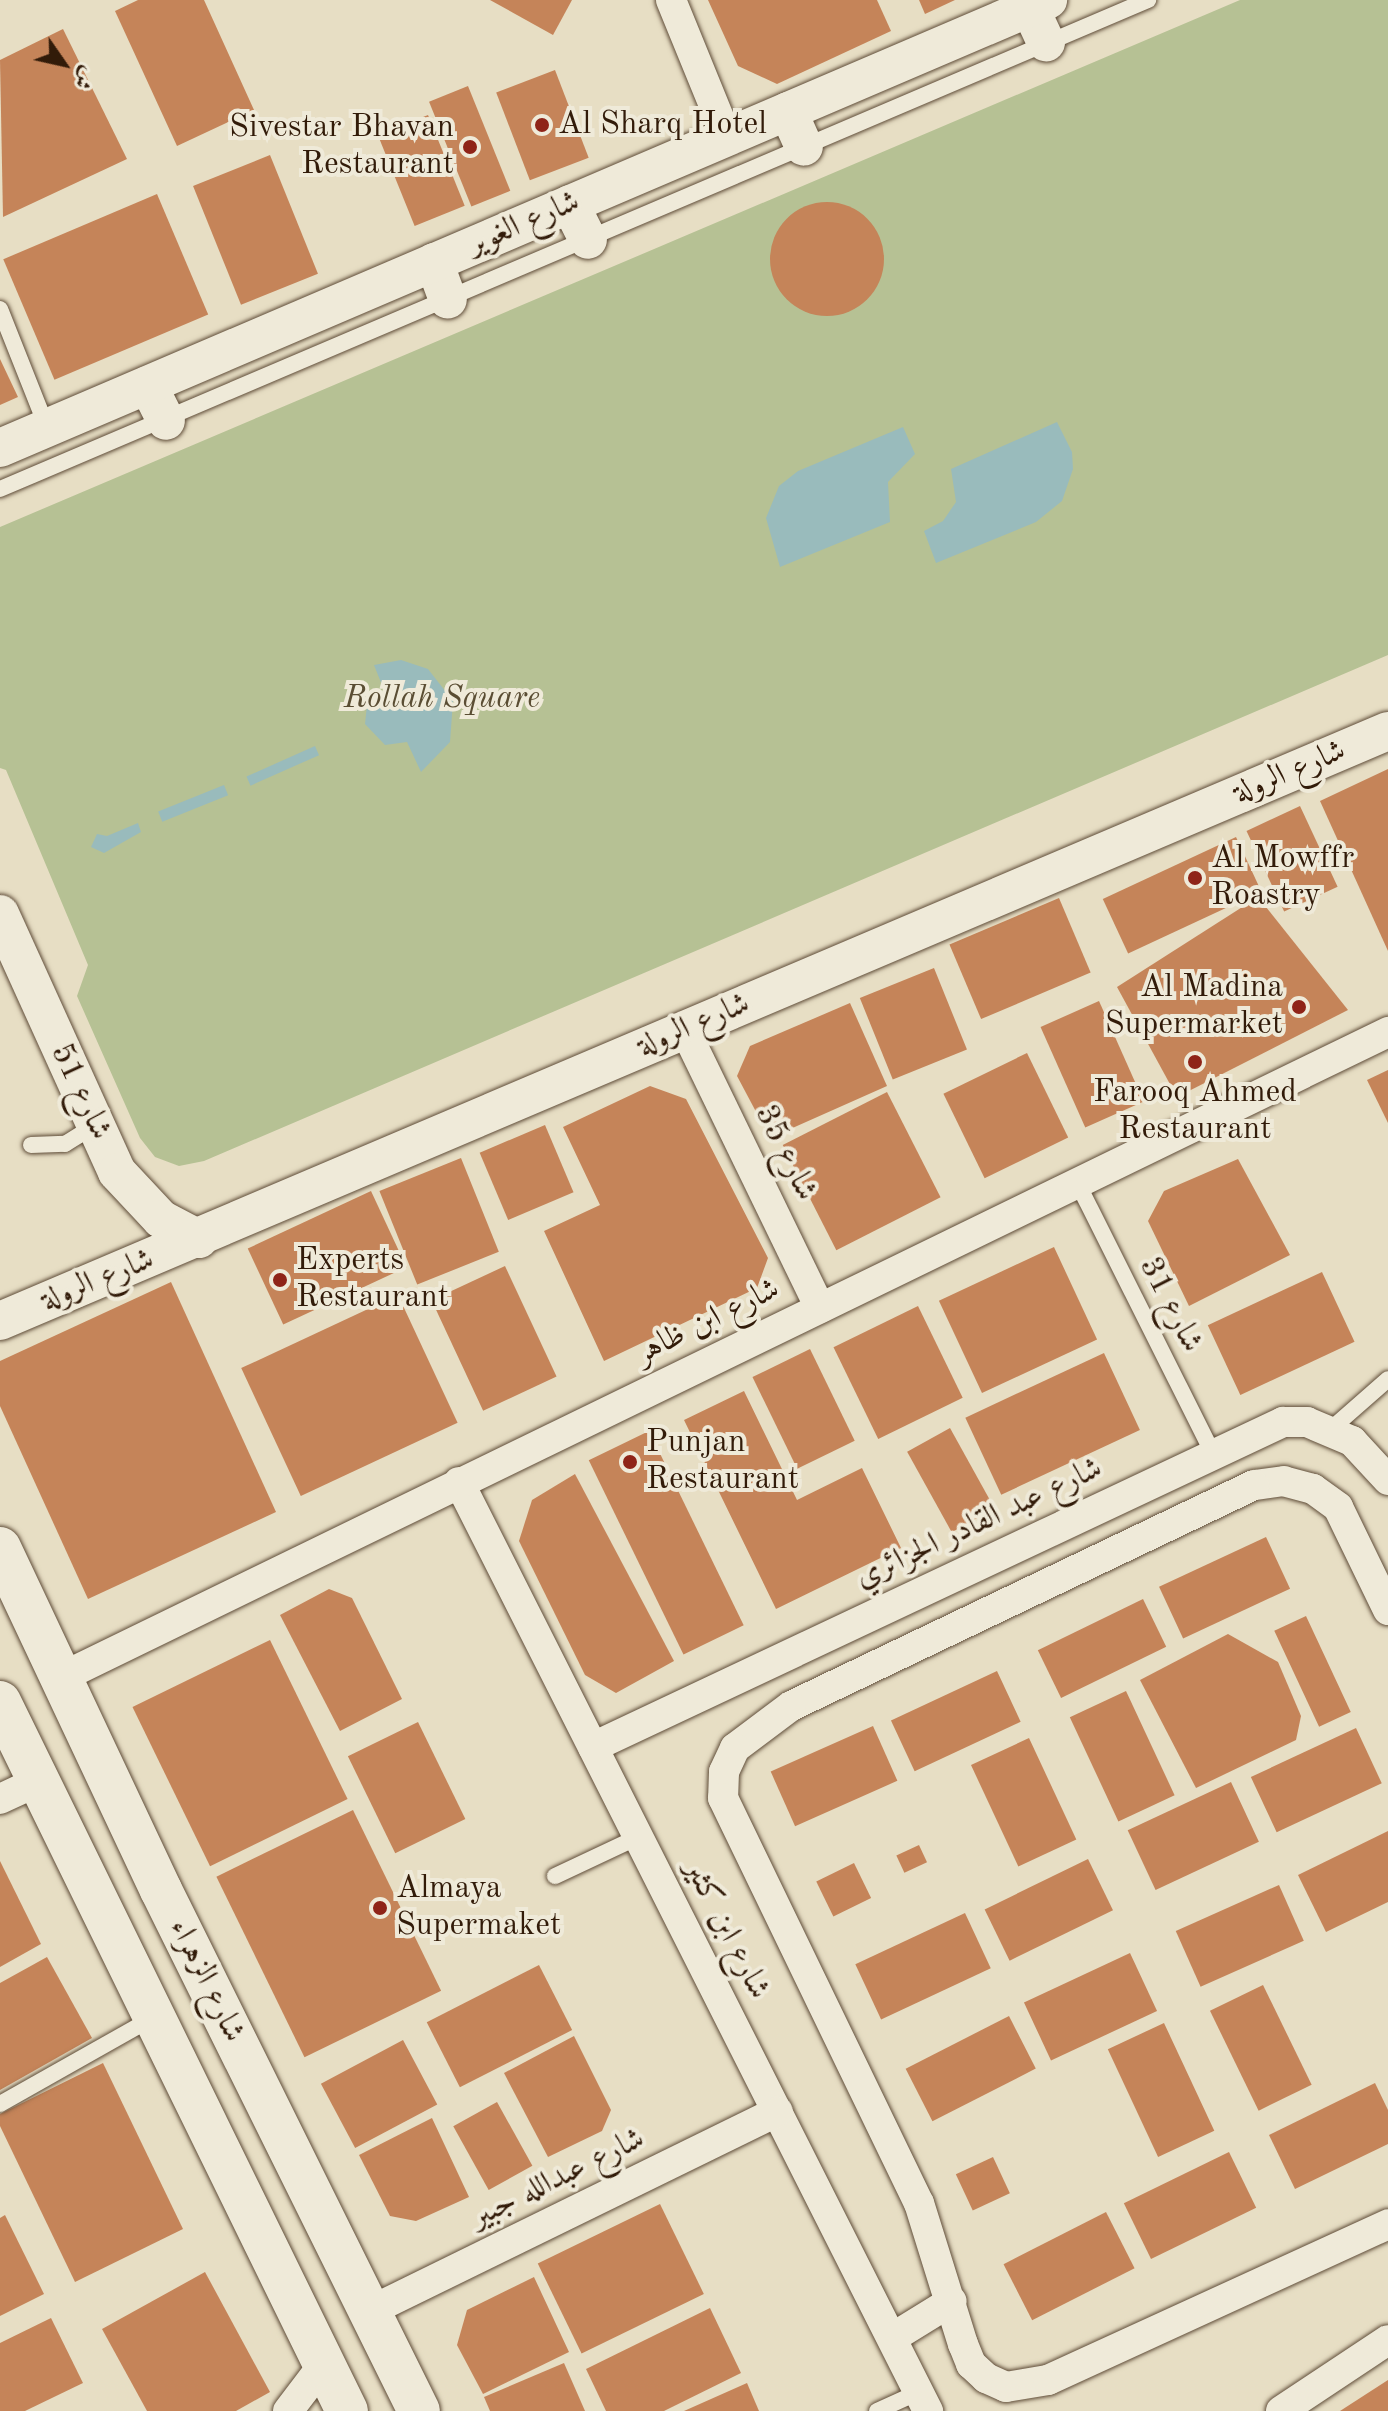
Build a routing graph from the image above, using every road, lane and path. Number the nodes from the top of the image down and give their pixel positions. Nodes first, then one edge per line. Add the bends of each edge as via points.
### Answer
1 (671, 0) edge
2 (1148, 0) edge
3 (1039, 4) edge
4 (1046, 43) junction
5 (788, 111) junction
6 (727, 137) junction
7 (804, 147) junction
8 (570, 204) junction
9 (588, 240) junction
10 (434, 262) junction
11 (448, 300) junction
12 (0, 309) edge
13 (148, 385) junction
14 (166, 421) junction
15 (47, 428) junction
16 (0, 448) edge
17 (0, 489) edge
18 (1388, 731) edge
19 (0, 914) edge
20 (685, 1030) junction
21 (1388, 1032) edge
22 (94, 1126) junction
23 (31, 1145) dead end
24 (1077, 1182) junction
25 (199, 1239) junction
26 (820, 1308) junction
27 (0, 1321) edge
28 (1388, 1379) edge
29 (1330, 1430) junction
30 (1213, 1453) junction
31 (1388, 1480) edge
32 (459, 1482) junction
33 (0, 1548) edge
34 (1378, 1564) edge
35 (1388, 1610) edge
36 (767, 1666) junction
37 (60, 1678) junction
38 (0, 1702) edge
39 (791, 1706) junction
40 (593, 1747) junction
41 (18, 1791) edge
42 (638, 1837) junction
43 (555, 1876) dead end
44 (151, 2019) junction
45 (0, 2104) edge
46 (778, 2111) junction
47 (1388, 2224) edge
48 (952, 2301) junction
49 (370, 2311) junction
50 (892, 2338) junction
51 (1388, 2340) edge
52 (323, 2365) junction
53 (924, 2402) edge
54 (288, 2411) edge
55 (347, 2411) edge
56 (419, 2411) edge
57 (877, 2411) edge
58 (1281, 2411) edge

1 - 6 street
2 - 4 lane
3 - 4 street
3 - 5 street, شارع الغوير
4 - 7 lane
5 - 6 street, شارع الغوير
5 - 7 street
6 - 8 street, شارع الغوير
7 - 9 lane
8 - 9 street
8 - 10 street, شارع الغوير
9 - 11 lane
10 - 11 street
10 - 13 street, شارع الغوير
11 - 14 lane
12 - 15 lane
13 - 14 street
13 - 15 street, شارع الغوير
14 - 17 lane
15 - 16 street, شارع الغوير
18 - 20 street, شارع الرولة
19 - 22 street, شارع 51
20 - 25 street, شارع الرولة
20 - 26 street, شارع 35
21 - 24 street, شارع ابن ظاهر
22 - 23 lane via 65,1144
22 - 25 street, شارع 51 via 117,1172 144,1205
24 - 26 street, شارع ابن ظاهر
24 - 30 lane, شارع 31
25 - 27 street, شارع الرولة
26 - 32 street, شارع ابن ظاهر
28 - 29 lane
29 - 30 street, شارع عبد القادر الجزائري via 1283,1422
29 - 31 street, شارع عبد القادر الجزائري via 1352,1441
30 - 36 street, شارع عبد القادر الجزائري
32 - 37 street, شارع ابن ظاهر
32 - 40 street, شارع ابن كثير
33 - 37 main road, شارع الزهراء
34 - 35 street
34 - 39 street via 1338,1507 1313,1489 1284,1481 1254,1485
36 - 39 street
36 - 40 street, شارع عبد القادر الجزائري
37 - 49 main road, شارع الزهراء
38 - 41 main road, شارع الزهراء
39 - 48 street via 735,1748 724,1772 723,1798 919,2203
40 - 42 street, شارع ابن كثير
41 - 44 main road, شارع الزهراء
42 - 43 lane
42 - 46 street, شارع ابن كثير
44 - 45 lane
44 - 52 main road, شارع الزهراء
46 - 49 street, شارع عبدالله جبير
46 - 50 street, شارع ابن كثير
47 - 48 street via 1028,2387 1006,2387 971,2364
48 - 50 street
49 - 56 main road, شارع الزهراء
50 - 53 street, شارع ابن كثير
51 - 58 street
52 - 54 street
52 - 55 main road, شارع الزهراء
53 - 57 lane

